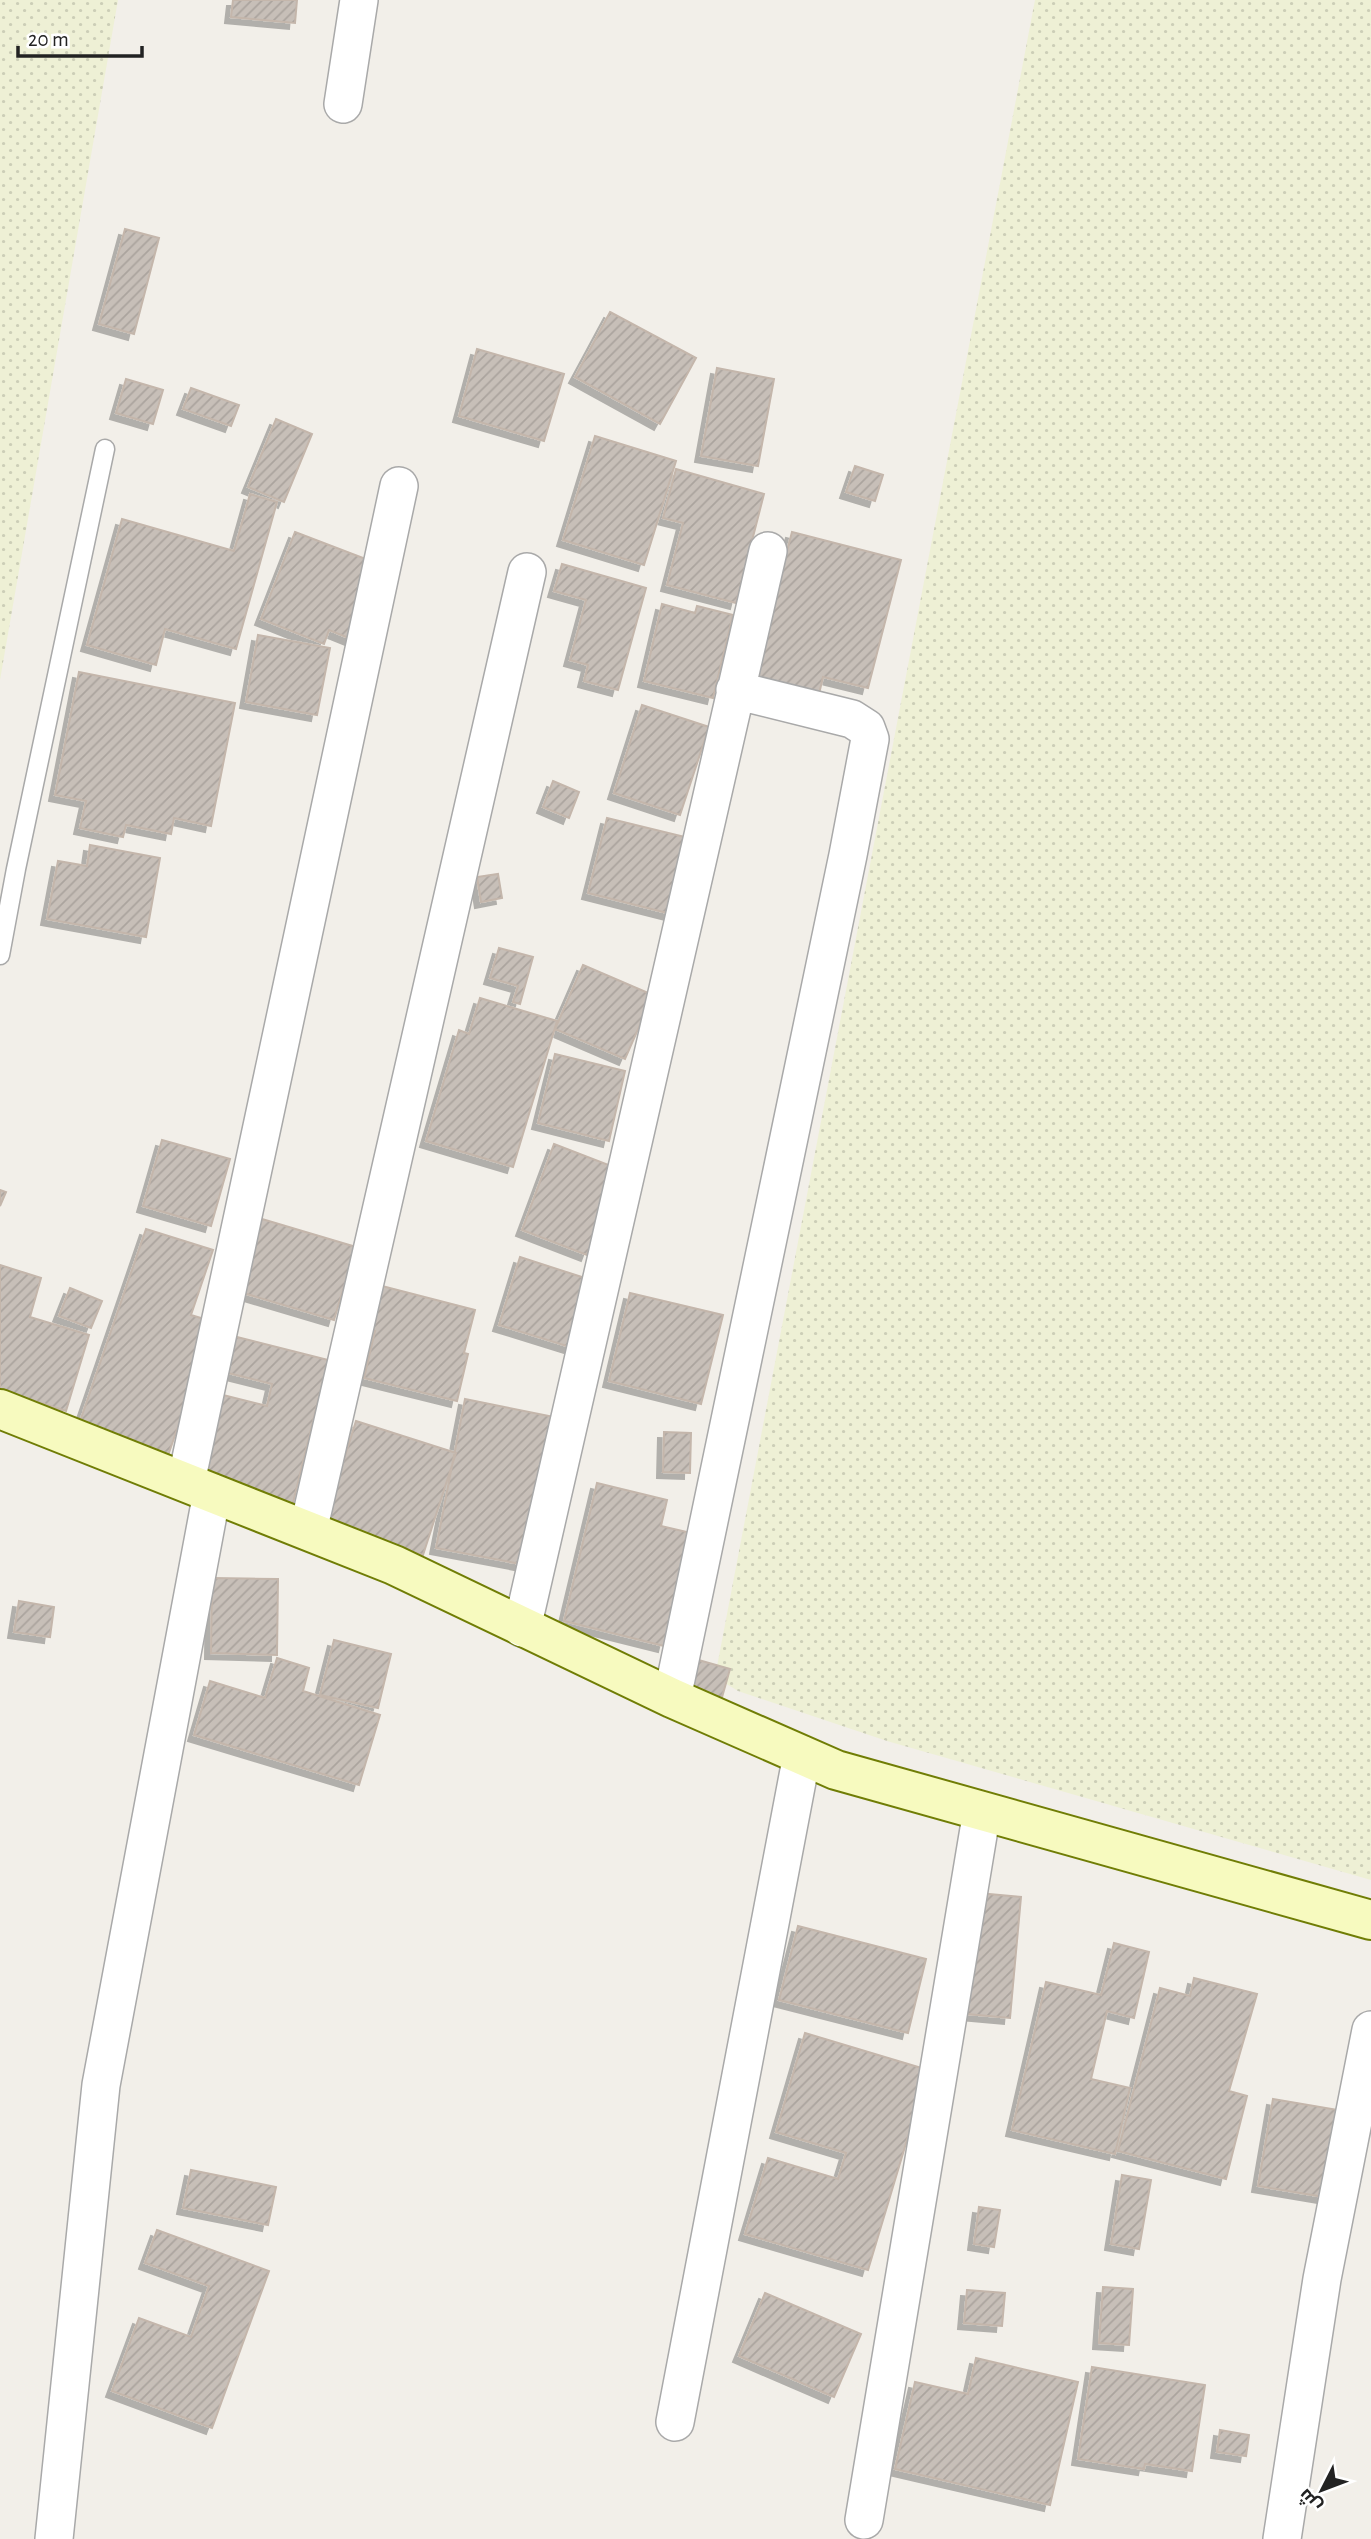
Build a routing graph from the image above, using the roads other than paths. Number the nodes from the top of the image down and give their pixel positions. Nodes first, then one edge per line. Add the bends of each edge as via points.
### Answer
1 (359, 0) edge
2 (342, 104) dead end
3 (105, 449) dead end
4 (399, 486) dead end
5 (768, 551) dead end
6 (527, 572) dead end
7 (735, 691) junction
8 (0, 955) edge
9 (0, 1409) edge
10 (199, 1488) junction
11 (308, 1531) junction
12 (522, 1628) junction
13 (671, 1698) junction
14 (802, 1755) junction
15 (982, 1811) junction
16 (1371, 1920) edge
17 (1371, 2029) edge
18 (675, 2422) dead end
19 (864, 2520) dead end
20 (54, 2539) edge
21 (1282, 2539) edge

1 - 2 street
3 - 8 lane
4 - 10 street
5 - 7 street
6 - 11 street
7 - 12 street
7 - 13 street via 852,719 866,728 870,739
9 - 10 street
10 - 11 street
10 - 20 street via 101,2085
11 - 12 street via 394,1565
12 - 13 street
13 - 14 street
14 - 15 street via 836,1770
14 - 18 street
15 - 16 street
15 - 19 street
17 - 21 street via 1322,2279

